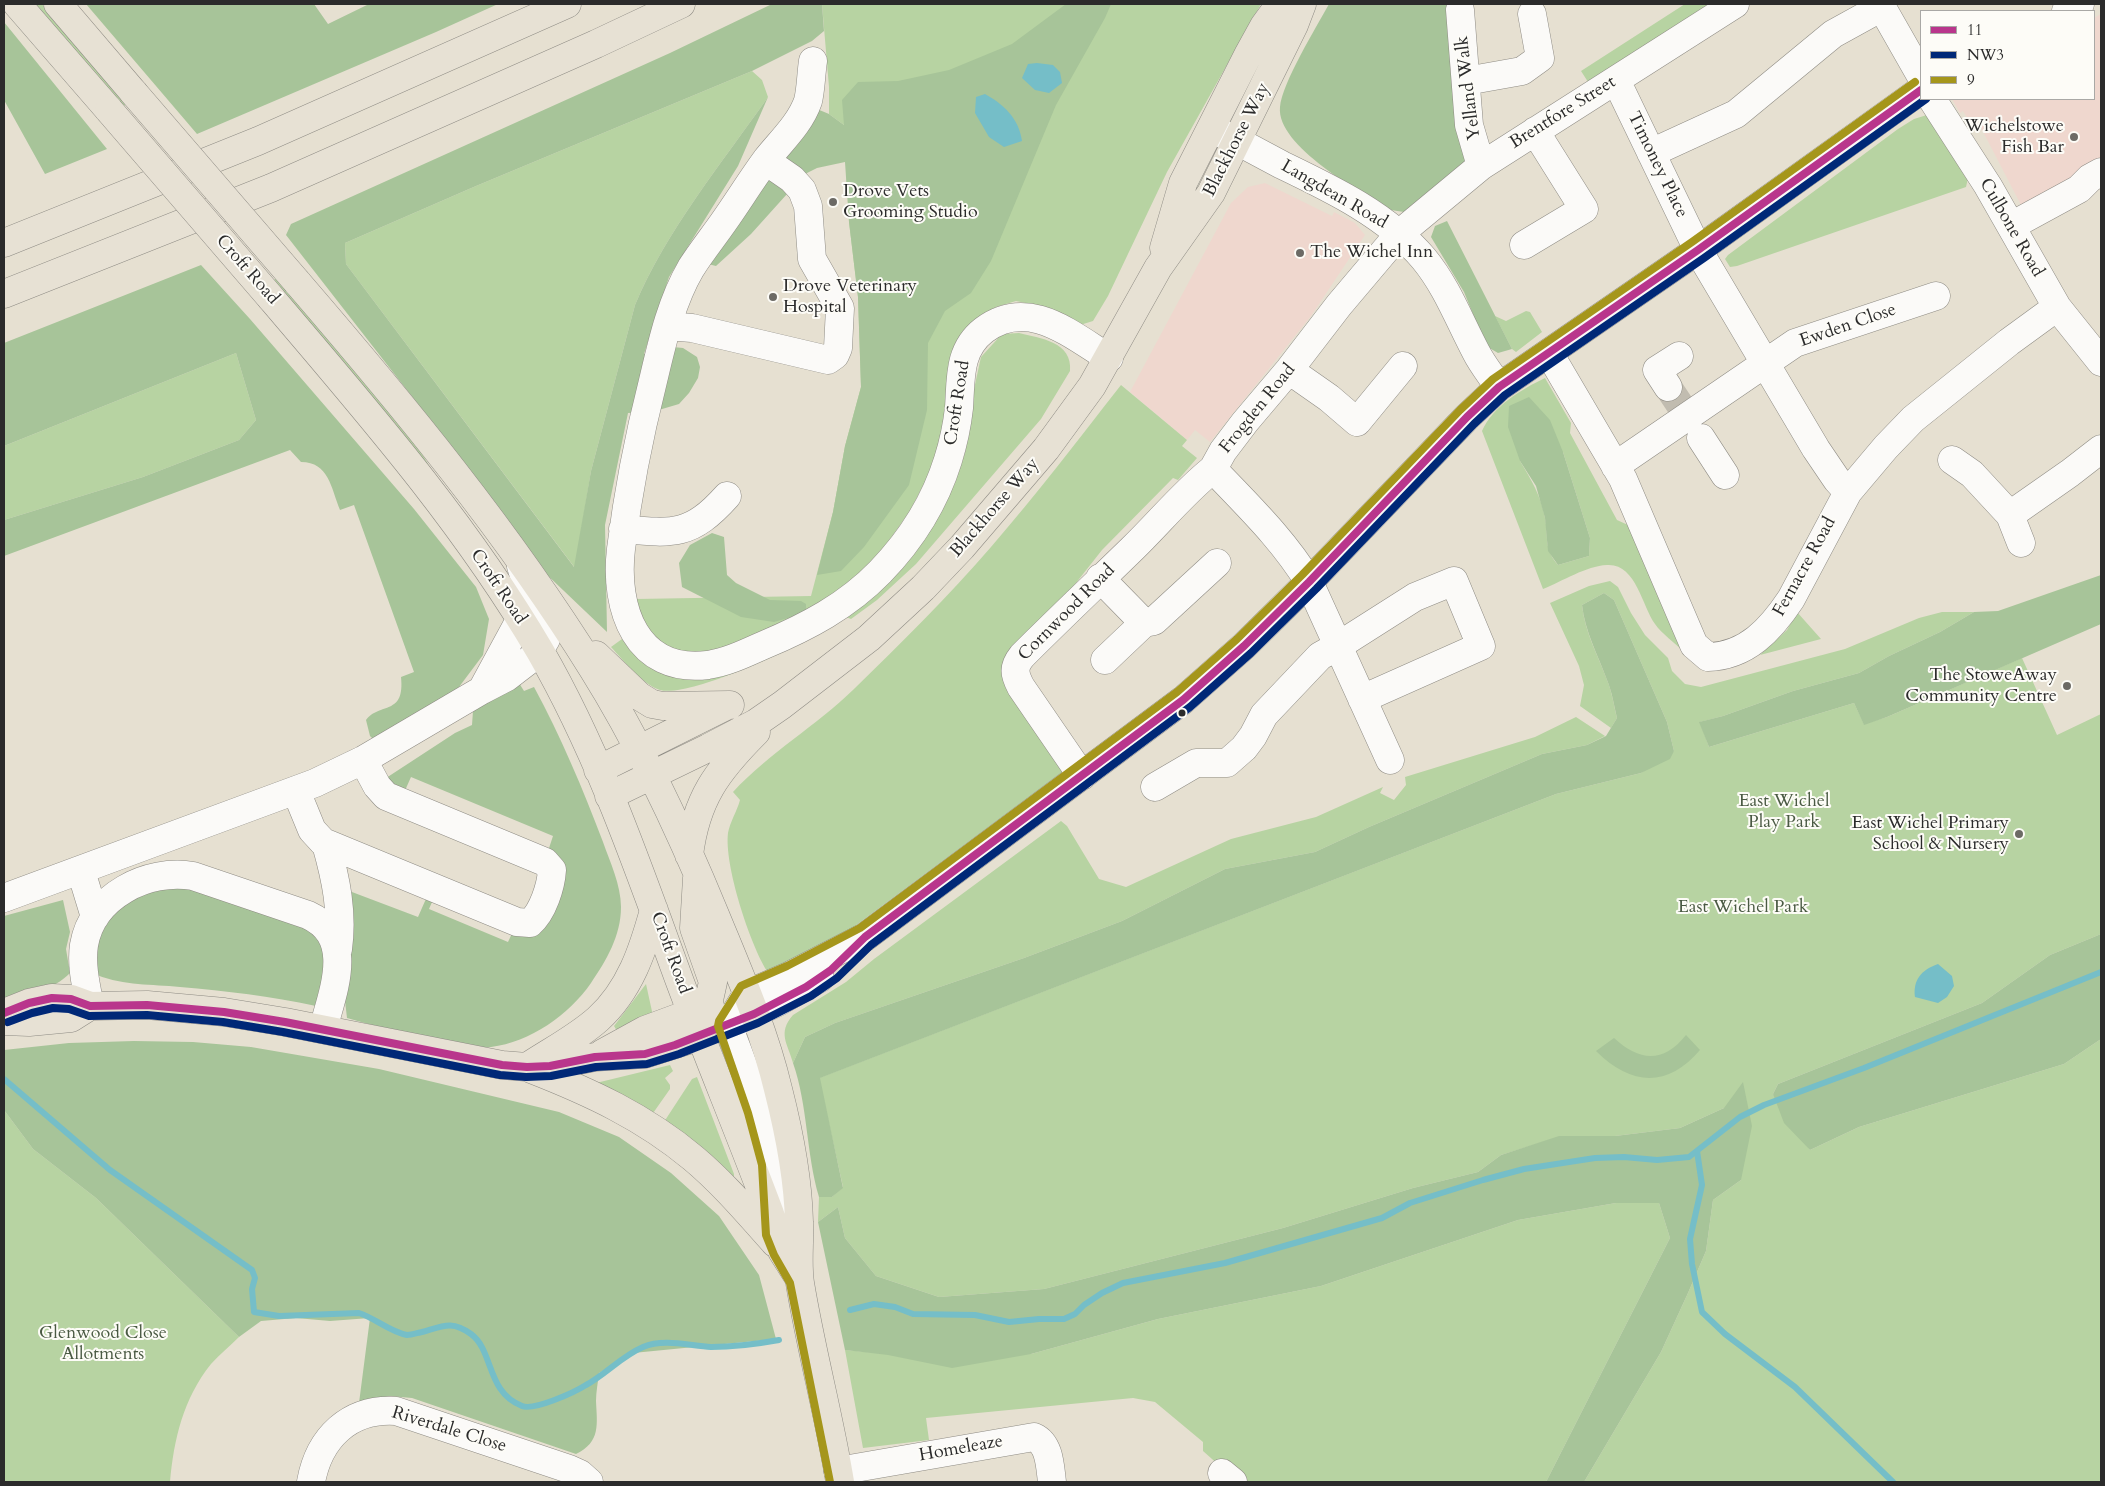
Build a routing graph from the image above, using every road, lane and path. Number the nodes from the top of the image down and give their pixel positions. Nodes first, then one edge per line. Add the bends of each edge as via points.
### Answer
1 (17, 4) edge
2 (58, 4) edge
3 (566, 4) edge
4 (681, 4) edge
5 (1280, 4) edge
6 (1302, 4) edge
7 (1735, 4) edge
8 (2080, 4) edge
9 (1881, 5) edge
10 (1460, 10) dead end
11 (2068, 10) edge
12 (1532, 14) dead end
13 (813, 62) dead end
14 (1920, 74) edge
15 (1616, 80) junction
16 (1466, 81) junction
17 (1920, 91) edge
18 (1933, 100) edge
19 (1210, 128) junction
20 (1535, 131) junction
21 (1237, 141) junction
22 (1651, 153) junction
23 (766, 161) junction
24 (1481, 166) junction
25 (2101, 172) edge
26 (2011, 226) junction
27 (1399, 234) junction
28 (4, 243) edge
29 (1524, 245) dead end
30 (1698, 250) junction
31 (1158, 268) junction
32 (4, 294) edge
33 (1936, 296) dead end
34 (2057, 307) junction
35 (667, 326) junction
36 (1549, 353) junction
37 (1679, 356) dead end
38 (1109, 358) junction
39 (2101, 362) edge
40 (1764, 363) junction
41 (1403, 366) dead end
42 (1290, 370) junction
43 (1498, 387) junction
44 (1686, 414) junction
45 (2101, 449) edge
46 (1952, 460) dead end
47 (1615, 466) junction
48 (1213, 469) junction
49 (1725, 475) dead end
50 (1848, 492) junction
51 (727, 496) dead end
52 (2010, 515) junction
53 (623, 529) junction
54 (2021, 543) dead end
55 (519, 558) junction
56 (1217, 563) dead end
57 (1100, 578) junction
58 (1309, 582) junction
59 (520, 620) junction
60 (562, 620) junction
61 (1144, 623) junction
62 (1338, 646) junction
63 (540, 651) junction
64 (1105, 660) dead end
65 (482, 690) junction
66 (1362, 699) junction
67 (730, 704) junction
68 (782, 705) junction
69 (639, 750) junction
70 (362, 760) junction
71 (1390, 760) dead end
72 (598, 770) junction
73 (652, 775) junction
74 (1082, 776) junction
75 (1155, 787) dead end
76 (296, 791) junction
77 (609, 796) junction
78 (326, 844) junction
79 (694, 864) junction
80 (81, 870) junction
81 (4, 898) edge
82 (654, 910) junction
83 (95, 917) junction
84 (338, 949) junction
85 (750, 1004) junction
86 (90, 1006) junction
87 (4, 1013) edge
88 (700, 1018) junction
89 (4, 1021) edge
90 (728, 1025) junction
91 (323, 1029) junction
92 (527, 1067) junction
93 (779, 1240) junction
94 (799, 1279) junction
95 (839, 1476) edge
96 (311, 1482) edge
97 (589, 1482) edge
98 (1052, 1482) edge

1 - 59 main road, Croft Road, bridge via 398,450 457,526
2 - 55 main road, Croft Road, bridge via 384,384
3 - 28 main road via 258,141
4 - 32 main road via 271,188
5 - 19 main road, Blackhorse Way via 1256,40
6 - 21 main road, Blackhorse Way
7 - 15 street, Brentfore Street
8 - 11 street
9 - 14 street
9 - 22 street via 1833,34 1736,114
10 - 16 street, Yelland Walk
12 - 16 street via 1540,58 1522,72
13 - 23 street, Croft Road via 808,99 797,123
15 - 20 street, Brentfore Street
15 - 22 street, Timoney Place
16 - 24 street, Yelland Walk via 1469,125
17 - 30 street
18 - 26 street, Culbone Road
19 - 21 street, Langdean Road
19 - 31 main road, Blackhorse Way via 1181,190
20 - 24 street, Brentfore Street
20 - 29 street via 1584,209
21 - 27 street, Langdean Road via 1347,200
21 - 31 main road, Blackhorse Way via 1207,200
22 - 30 street, Timoney Place
23 - 35 street, Croft Road via 690,270
23 - 35 street via 792,179 802,190 808,206 812,259 840,308 835,355 828,360 692,328
24 - 27 street, Brentfore Street
25 - 26 street via 2079,189
26 - 34 street, Culbone Road
27 - 42 street, Frogden Road
27 - 43 street, Langdean Road via 1418,252 1439,280 1476,353
30 - 36 street
30 - 40 street
31 - 38 main road, Blackhorse Way
33 - 40 street, Ewden Close via 1795,343
34 - 39 street, Culbone Road
34 - 50 street, Fernacre Road via 1914,419
35 - 53 street, Croft Road via 636,448
36 - 43 street
36 - 47 street, Fernacre Road
37 - 44 street via 1657,370
38 - 53 street, Croft Road via 1057,327 1035,318 1009,318 983,330 965,354 955,431 940,485 908,538 863,588 832,612 738,657 711,664 680,664 660,657 642,644 630,626 620,591
38 - 68 main road, Blackhorse Way via 1052,441 962,548 869,638
40 - 44 street, Ewden Close
40 - 50 street via 1816,449
41 - 42 street via 1357,422
42 - 48 street, Frogden Road via 1245,422
43 - 58 street
44 - 47 street, Ewden Close
44 - 49 street
45 - 52 street
46 - 52 street via 1972,474
47 - 50 street, Fernacre Road via 1638,511 1694,645 1708,657 1718,657 1746,646 1768,630 1791,599
48 - 57 street, Cornwood Road
48 - 58 street, Frogden Road via 1269,528
51 - 53 street via 704,517 679,530 662,533
52 - 54 street
55 - 60 main road, Croft Road
55 - 63 street via 536,614 547,633
56 - 61 street via 1154,621
57 - 61 street
57 - 74 street, Cornwood Road via 1022,656 1014,668 1020,687
58 - 62 street, Frogden Road
58 - 74 street via 1183,700
59 - 63 main road, Croft Road
59 - 65 street
60 - 67 main road via 618,678 649,702 663,706
60 - 69 main road, Croft Road
61 - 64 street
62 - 66 street, Frogden Road
62 - 66 street via 1415,597 1454,581 1481,646
62 - 75 street via 1320,656 1301,674 1264,715 1244,748 1227,763 1196,763
63 - 65 street via 519,670
63 - 72 main road, Croft Road
65 - 70 street
66 - 71 street, Frogden Road
67 - 68 main road
67 - 69 main road
68 - 73 main road, Blackhorse Way via 736,734
68 - 79 main road via 720,772 698,811 692,830
69 - 72 main road
69 - 73 main road, Croft Road
70 - 76 street
70 - 78 street via 386,796 545,862 552,870 552,880 544,900 536,918 530,923 517,922
72 - 77 main road, Croft Road
73 - 77 main road, Blackhorse Way
73 - 79 main road, Croft Road
74 - 85 street via 865,936 791,975
76 - 78 street via 312,830
76 - 80 street
77 - 82 main road, Croft Road
78 - 84 street via 339,905
79 - 85 main road, Croft Road
79 - 88 main road via 694,928 712,980
80 - 81 street
80 - 83 street
82 - 88 main road, Croft Road
82 - 92 main road via 636,967 609,1007 589,1026
83 - 84 street via 110,900 138,882 161,875 182,874 314,918
83 - 86 street via 84,945
84 - 91 street via 338,972
85 - 88 main road
85 - 90 street
85 - 94 main road, Croft Road via 776,1081 789,1136 799,1221
86 - 87 main road via 72,999 52,998
86 - 89 main road via 71,1018
86 - 91 main road via 147,1005 224,1012
88 - 90 street
88 - 92 main road via 645,1030 595,1057
88 - 93 main road, Croft Road
90 - 93 street via 765,1133 774,1176
91 - 92 main road via 502,1065
92 - 93 main road via 610,1102 673,1142
93 - 94 main road, Croft Road
94 - 95 main road, Croft Road
95 - 98 street, Homeleaze via 1034,1437 1046,1449
96 - 97 street, Riverdale Close via 324,1443 337,1430 354,1418 384,1410 405,1414 569,1469

